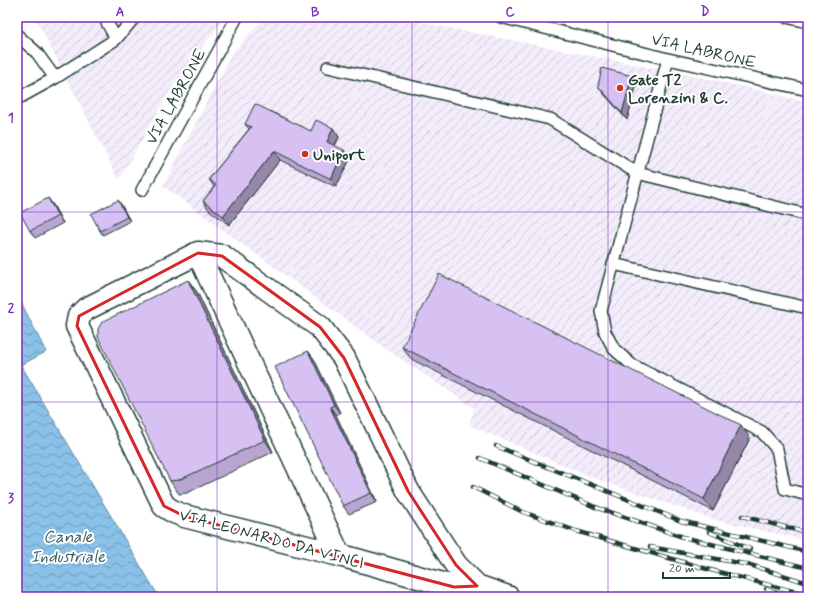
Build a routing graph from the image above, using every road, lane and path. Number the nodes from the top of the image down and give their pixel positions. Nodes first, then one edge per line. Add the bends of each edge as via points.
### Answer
1 (104, 17) edge
2 (135, 17) edge
3 (237, 17) edge
4 (501, 17) edge
5 (786, 17) edge
6 (808, 22) edge
7 (17, 35) edge
8 (116, 39) junction
9 (668, 59) junction
10 (328, 67) dead end
11 (55, 78) junction
12 (808, 90) edge
13 (17, 99) edge
14 (637, 173) junction
15 (142, 190) dead end
16 (808, 215) edge
17 (198, 253) junction
18 (613, 264) junction
19 (808, 308) edge
20 (808, 495) edge
21 (339, 555) junction
22 (477, 586) junction
23 (508, 597) edge

1 - 8 lane
2 - 8 lane
3 - 15 lane, VIA LABRONE
4 - 9 lane, VIA LABRONE
5 - 6 lane
7 - 11 lane via 37,53
8 - 11 lane
9 - 12 lane, VIA LABRONE
9 - 14 lane
10 - 14 lane via 550,119
11 - 13 lane
14 - 16 lane
14 - 18 lane
17 - 21 street
17 - 21 street, VIA LEONARDO DA VINCI via 86,309 79,316 77,326 164,506 184,516
17 - 22 street, VIA LEONARDO DA VINCI via 222,256 320,327 344,358 408,491 456,564
18 - 19 lane
18 - 20 lane via 601,311 605,332 614,349 632,365 762,432 777,449 785,489
21 - 22 street, VIA LEONARDO DA VINCI via 454,587
22 - 23 street, VIA LEONARDO DA VINCI

